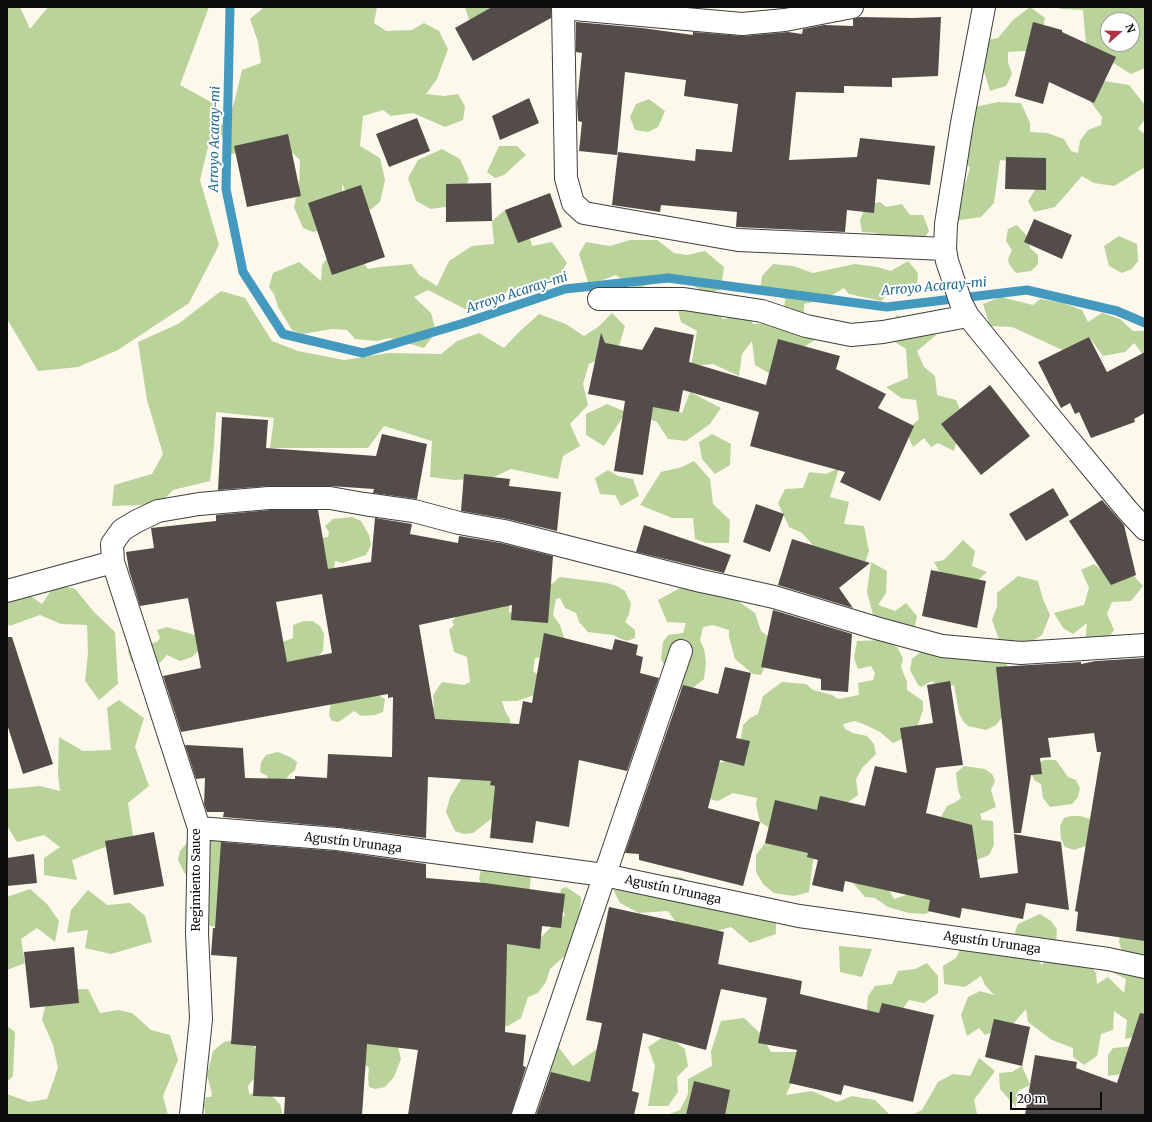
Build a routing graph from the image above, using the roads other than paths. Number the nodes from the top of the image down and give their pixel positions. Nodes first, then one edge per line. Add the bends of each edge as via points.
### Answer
1 (563, 7) edge
2 (852, 7) edge
3 (984, 7) edge
4 (946, 255) junction
5 (599, 299) dead end
6 (965, 310) junction
7 (1145, 529) edge
8 (113, 562) junction
9 (7, 591) edge
10 (1145, 645) edge
11 (681, 651) dead end
12 (199, 828) junction
13 (604, 875) junction
14 (1145, 967) edge
15 (191, 1115) edge
16 (523, 1115) edge

1 - 2 street via 742,24 785,20
1 - 4 street via 566,178 573,203 584,213 738,240
3 - 4 street via 946,224
4 - 6 street
5 - 6 street via 684,299 762,311 806,326 850,335 883,332
6 - 7 street via 1069,440
8 - 9 street
8 - 10 street, Regimiento Sauce via 112,544 122,530 158,511 200,504 269,498 330,498 414,511 504,531 701,582 774,598 942,646 1021,653
8 - 12 street, Regimiento Sauce
11 - 13 street
12 - 13 street, Agustín Urunaga via 337,839
12 - 15 street, Regimiento Sauce via 197,933 200,1019
13 - 14 street, Agustín Urunaga via 799,916 1108,959
13 - 16 street

